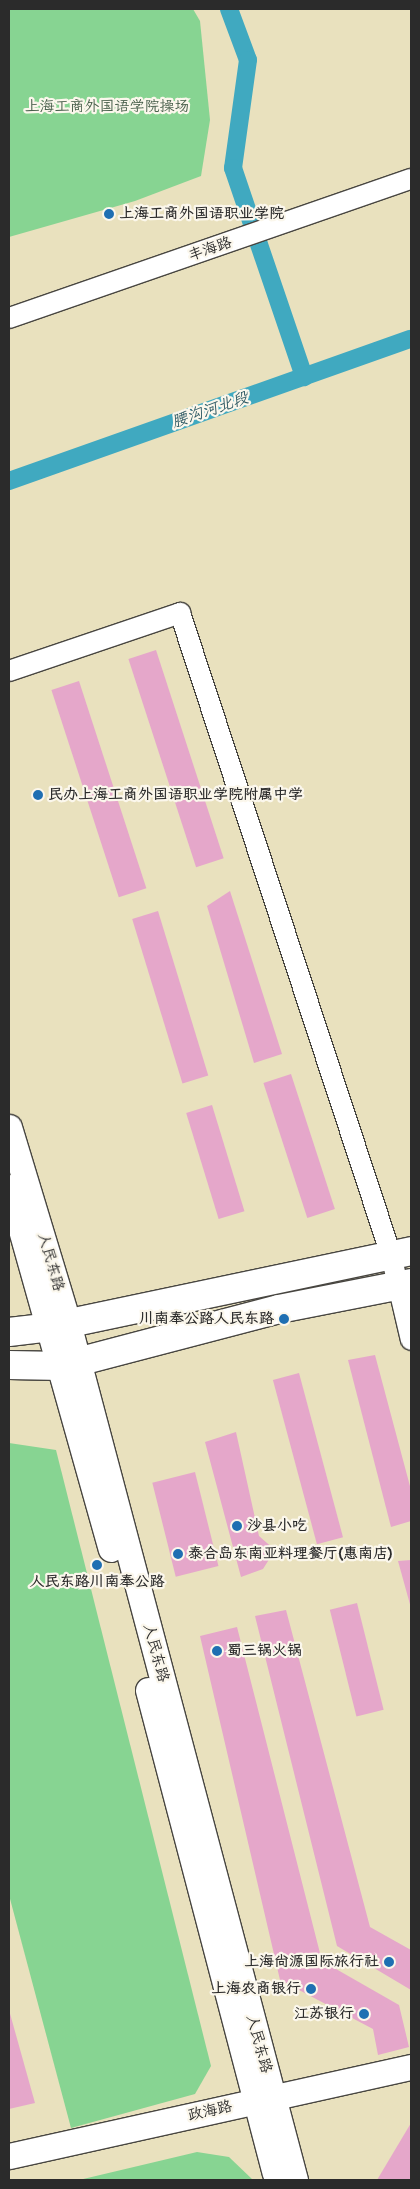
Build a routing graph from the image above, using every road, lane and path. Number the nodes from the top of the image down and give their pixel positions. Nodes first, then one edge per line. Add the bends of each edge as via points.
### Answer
1 (411, 179) edge
2 (9, 318) edge
3 (9, 671) edge
4 (9, 1127) edge
5 (9, 1187) edge
6 (401, 1253) edge
7 (404, 1284) edge
8 (60, 1325) junction
9 (9, 1332) edge
10 (411, 1340) edge
11 (70, 1364) junction
12 (9, 1365) edge
13 (411, 2067) edge
14 (264, 2099) junction
15 (9, 2156) edge
16 (277, 2180) edge
17 (295, 2180) edge

1 - 2 street, 丰海路
3 - 6 street via 180,612
4 - 8 street, 人民东路
5 - 8 street, 人民东路
6 - 7 street
6 - 8 main road
7 - 10 street
7 - 11 main road via 279,1309
8 - 9 main road
8 - 11 street, 人民东路
11 - 12 main road
11 - 14 street, 人民东路
13 - 14 street, 政海路
14 - 15 street, 政海路
14 - 16 street, 人民东路
14 - 17 street, 人民东路

